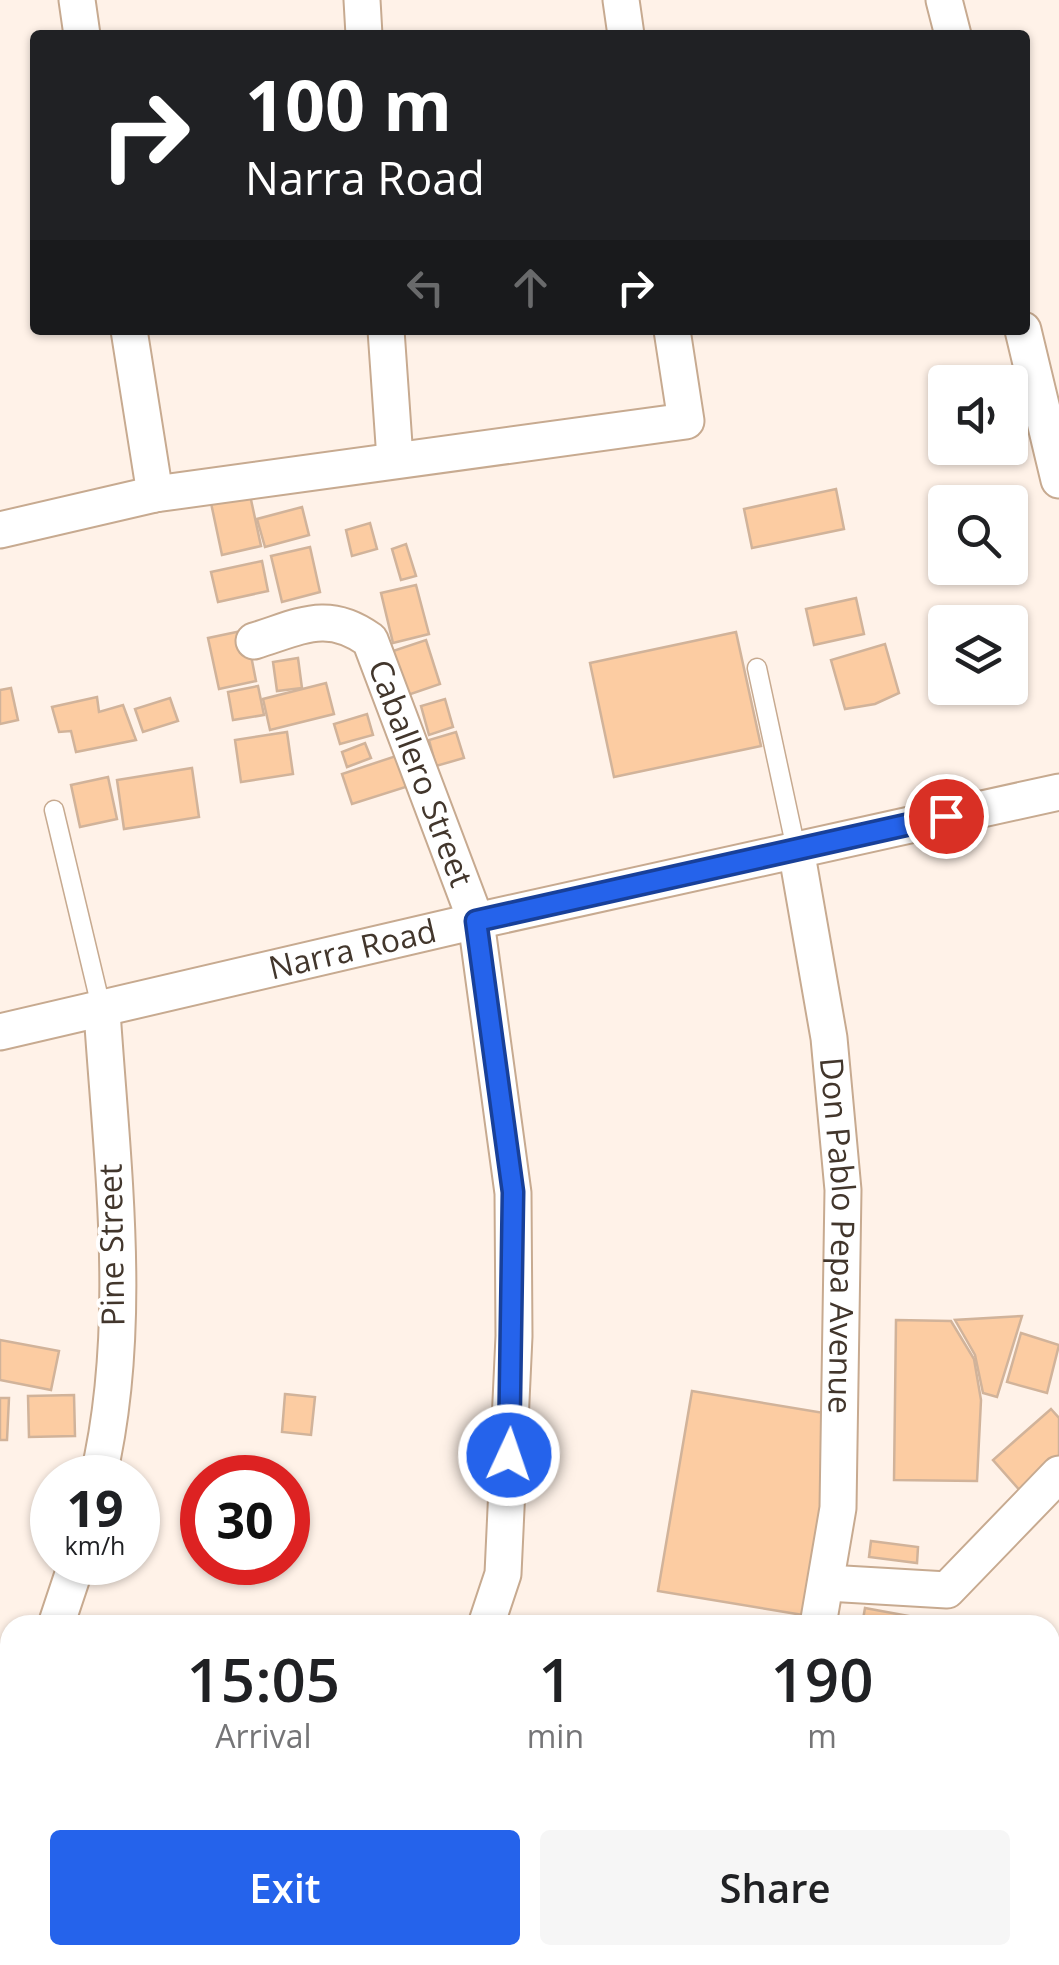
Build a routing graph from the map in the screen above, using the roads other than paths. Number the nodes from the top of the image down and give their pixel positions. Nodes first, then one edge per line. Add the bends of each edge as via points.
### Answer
1 (77, 0) edge
2 (362, 0) edge
3 (621, 0) edge
4 (944, 0) edge
5 (81, 30) edge
6 (364, 30) edge
7 (625, 30) edge
8 (951, 30) edge
9 (130, 335) edge
10 (386, 335) edge
11 (673, 335) edge
12 (1024, 335) edge
13 (396, 459) junction
14 (1059, 480) edge
15 (155, 494) junction
16 (0, 530) edge
17 (254, 641) dead end
18 (757, 668) dead end
19 (1059, 792) edge
20 (54, 810) dead end
21 (796, 849) junction
22 (476, 921) junction
23 (102, 1011) junction
24 (0, 1032) edge
25 (104, 1455) edge
26 (1059, 1474) edge
27 (827, 1583) junction
28 (69, 1585) edge
29 (59, 1615) edge
30 (489, 1615) edge
31 (820, 1615) edge

1 - 5 street
2 - 6 street
3 - 7 street
4 - 8 street
9 - 15 street
10 - 13 street
11 - 13 street via 686,421
12 - 14 street
13 - 15 street
15 - 16 street
17 - 22 street, Caballero Street via 320,621 348,624 370,640
18 - 21 lane
19 - 21 street, Narra Road
20 - 23 lane
21 - 22 street, Narra Road
21 - 27 street, Don Pablo Pepa Avenue via 829,1038 843,1190 838,1490
22 - 23 street, Narra Road
22 - 30 street, Caballero Street via 513,1192 503,1574
23 - 24 street, Narra Road
23 - 25 street, Pine Street via 117,1234 111,1424
26 - 27 street via 947,1590
27 - 31 street, Don Pablo Pepa Avenue
28 - 29 street

